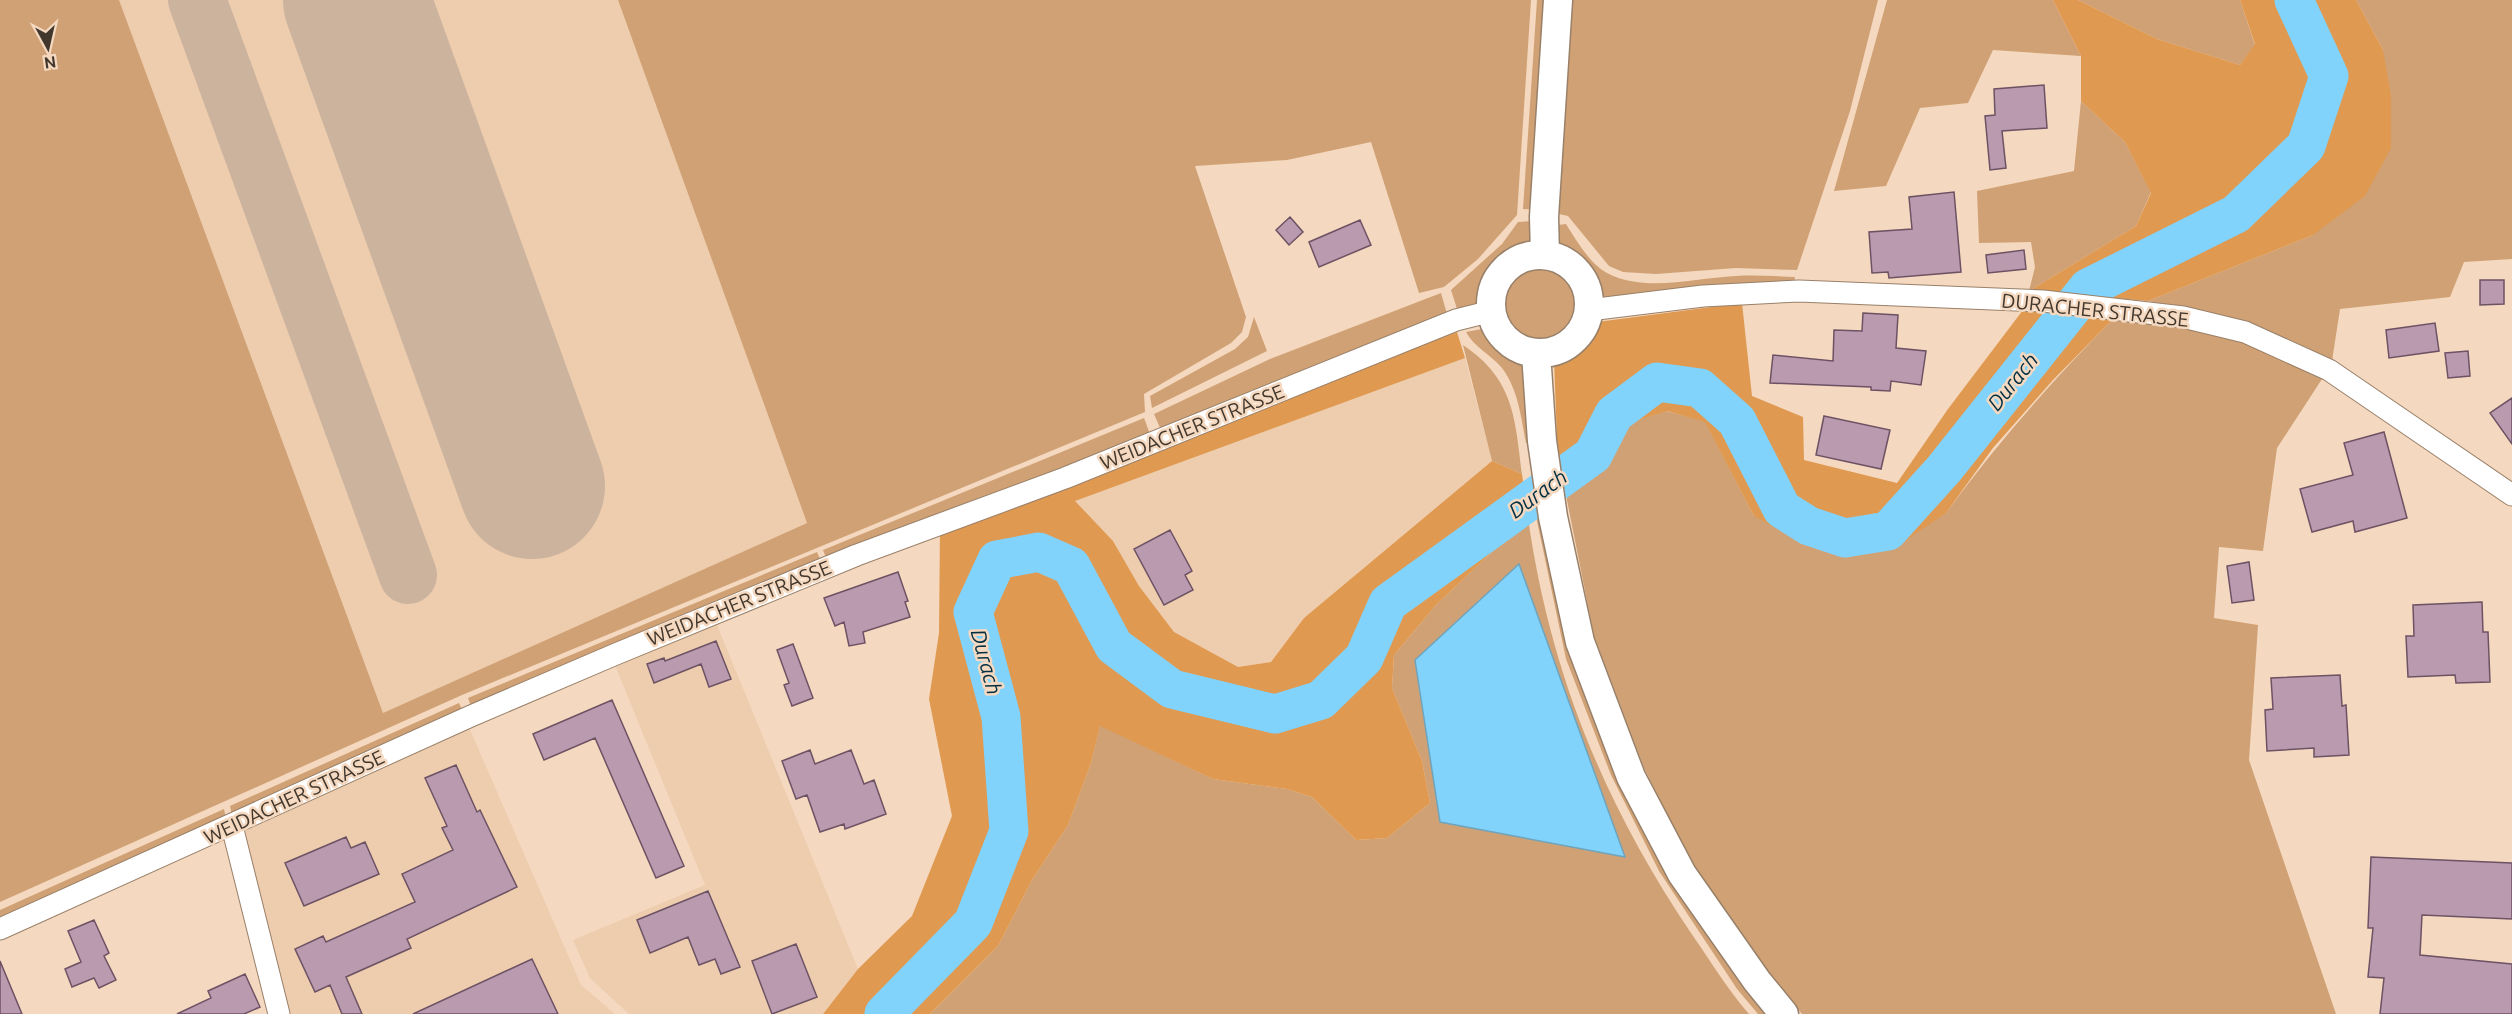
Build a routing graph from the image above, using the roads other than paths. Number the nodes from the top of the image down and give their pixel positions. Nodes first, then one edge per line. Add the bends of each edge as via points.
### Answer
1 (1558, 0) edge
2 (1545, 255) junction
3 (1589, 310) junction
4 (1492, 311) junction
5 (1536, 353) junction
6 (2512, 495) edge
7 (232, 826) junction
8 (0, 929) edge
9 (279, 1014) edge
10 (1784, 1014) edge

1 - 2 street
2 - 3 street via 1566,263 1583,280
2 - 4 street via 1530,256 1505,270 1494,289
3 - 5 street via 1577,337 1551,352
3 - 6 street, DURACHER STRASSE via 1703,296 1799,291 2043,301 2145,311 2245,332 2329,370
4 - 5 street via 1507,340
4 - 7 street, WEIDACHER STRASSE via 1456,320 1065,478 857,555 481,711
5 - 10 street via 1542,441 1553,517 1580,642 1631,777 1682,874
7 - 8 street, WEIDACHER STRASSE
7 - 9 street

